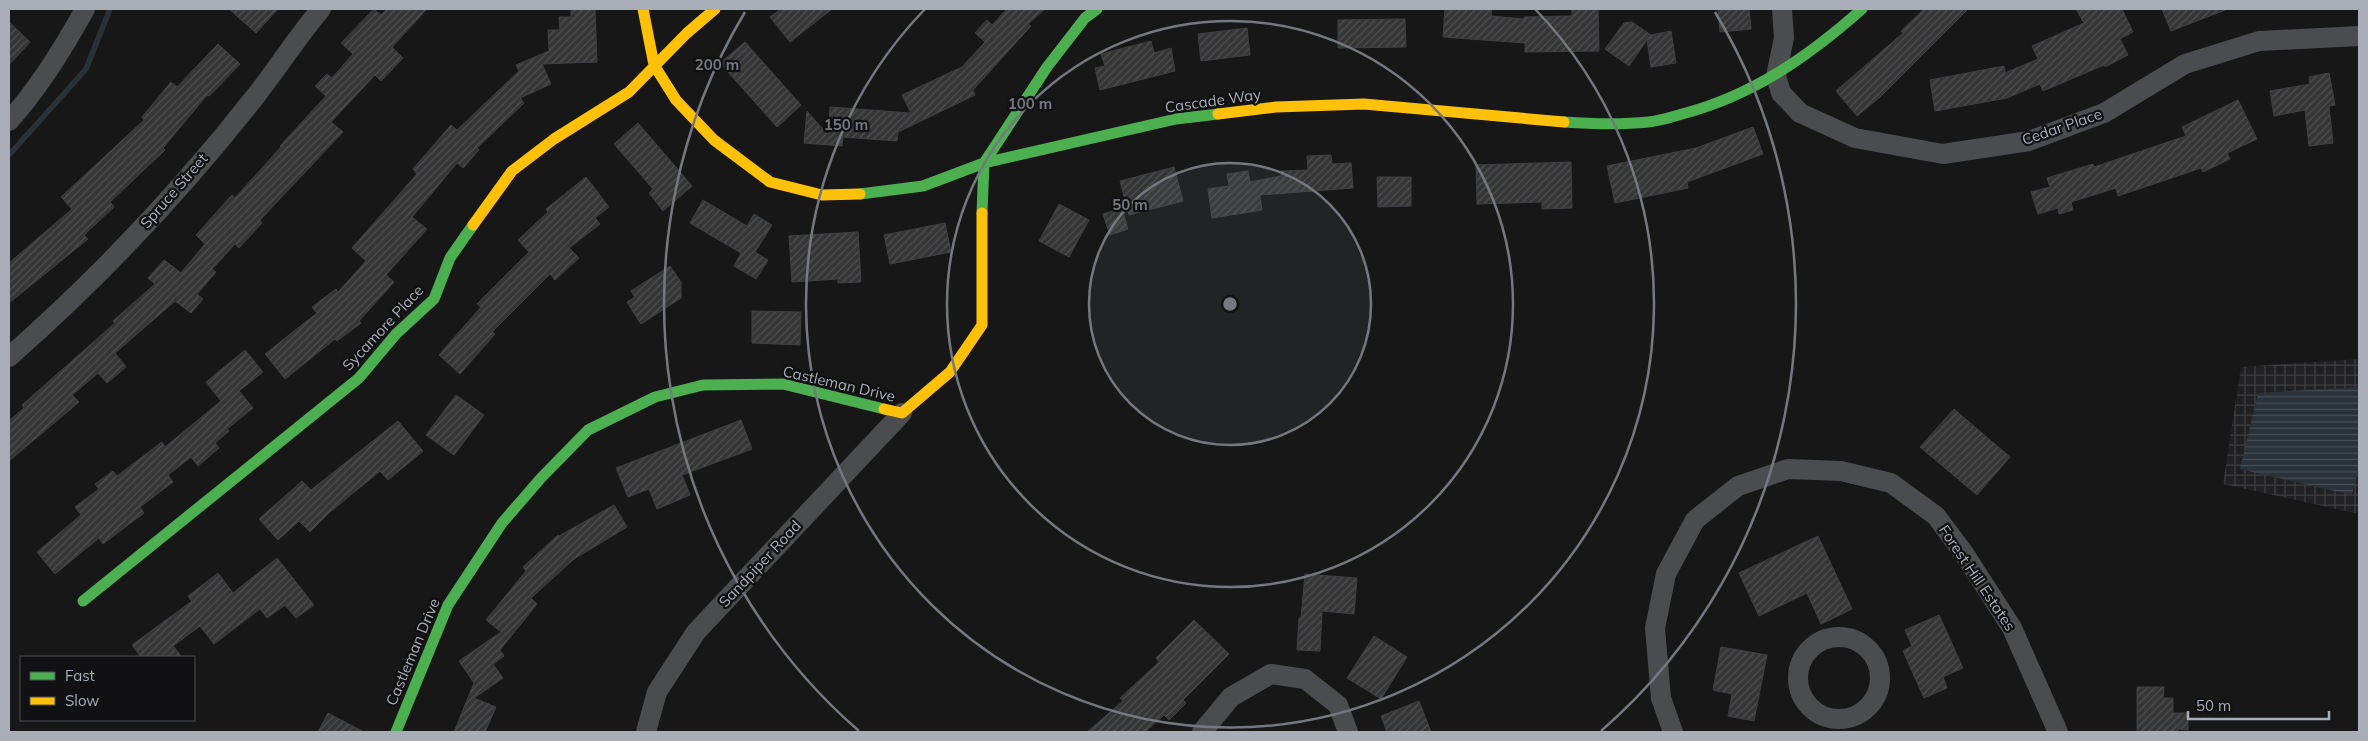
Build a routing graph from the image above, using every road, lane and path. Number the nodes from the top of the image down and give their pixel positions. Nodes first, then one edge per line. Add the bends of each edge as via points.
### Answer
1 (85, 9) edge
2 (321, 9) edge
3 (643, 9) edge
4 (715, 9) edge
5 (1097, 9) edge
6 (1782, 9) edge
7 (1862, 9) edge
8 (2359, 36) edge
9 (654, 65) junction
10 (1776, 76) junction
11 (9, 121) edge
12 (984, 163) junction
13 (9, 357) edge
14 (902, 413) junction
15 (83, 601) dead end
16 (1860, 724) edge
17 (396, 732) edge
18 (646, 732) edge
19 (1202, 732) edge
20 (1348, 732) edge
21 (1673, 732) edge
22 (2058, 732) edge

1 - 11 street via 55,61
2 - 13 street, Spruce Street via 258,93 150,220
3 - 9 street, Cascade Way
4 - 9 street, Sycamore Place
5 - 12 street via 1085,18 1047,67
6 - 10 street via 1784,38
7 - 10 street, Cascade Way via 1829,38
8 - 10 street, Cedar Place via 2259,41 2185,64 2104,113 2029,141 1943,154 1855,138 1800,113 1782,93
9 - 12 street, Cascade Way via 676,100 714,140 770,182 822,195 877,194 923,186
9 - 15 street, Sycamore Place via 629,92 554,139 512,171 450,258 434,299 396,334 359,378
10 - 12 street, Cascade Way via 1698,110 1650,122 1587,124 1364,104 1276,107 1176,119
12 - 14 street, Castleman Drive via 982,325 950,372
14 - 17 street, Castleman Drive via 783,384 703,385 654,397 588,430 502,523 448,605
14 - 18 street, Sandpiper Road via 696,632 658,692
16 - 16 street via 1876,696 1880,676 1874,656 1864,645 1851,639 1837,637 1823,641 1811,648 1803,659 1799,677 1802,696 1809,706 1825,716
19 - 20 street via 1231,697 1271,674 1305,679 1338,705
21 - 22 street, Forest Hill Estates via 1661,698 1655,628 1666,574 1695,520 1738,486 1788,470 1841,471 1891,483 1936,516 2012,628

